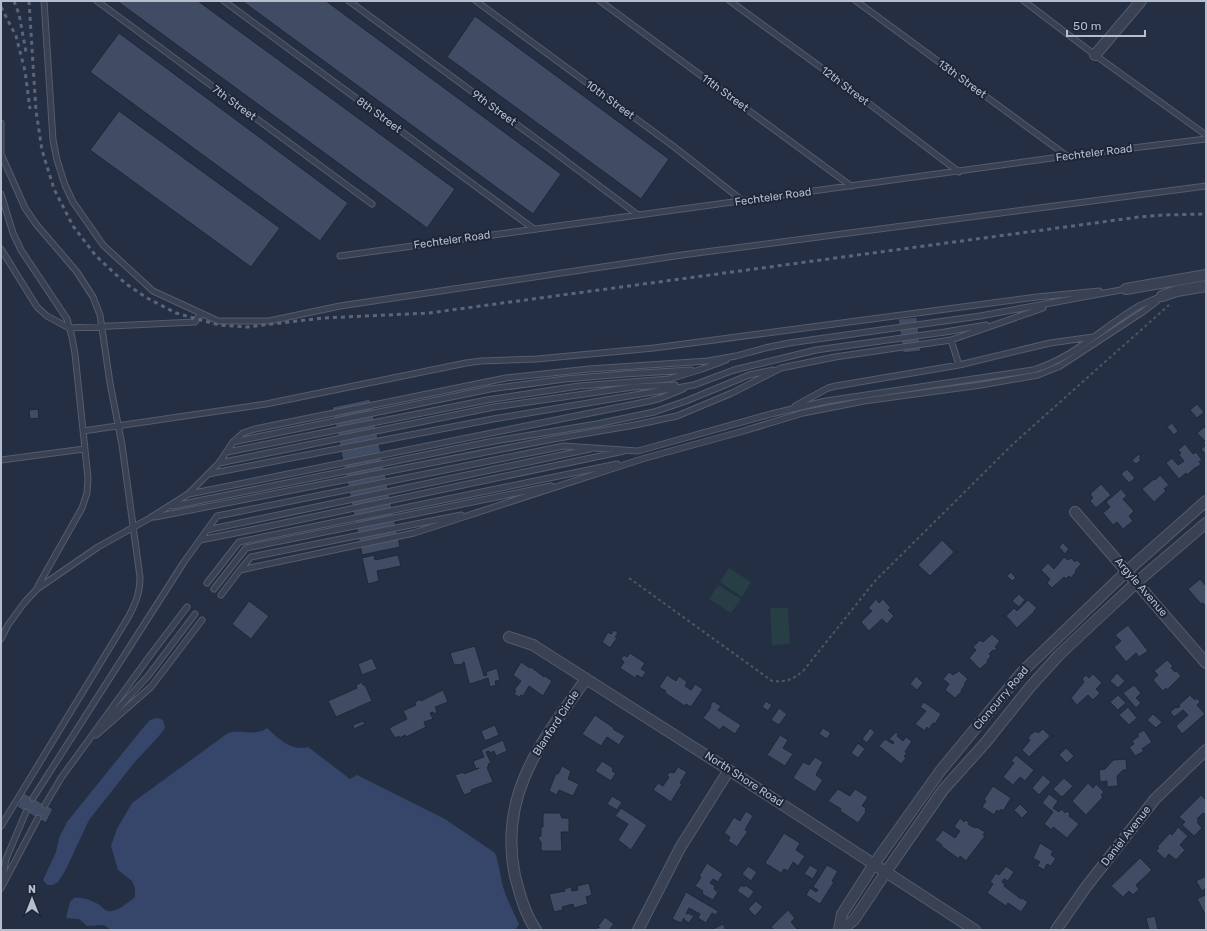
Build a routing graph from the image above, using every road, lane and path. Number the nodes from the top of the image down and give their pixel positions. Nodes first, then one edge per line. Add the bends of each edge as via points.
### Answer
1 (44, 1) edge
2 (97, 1) edge
3 (224, 1) edge
4 (349, 1) edge
5 (476, 1) edge
6 (600, 1) edge
7 (730, 1) edge
8 (856, 1) edge
9 (1024, 1) edge
10 (1141, 1) edge
11 (1095, 55) junction
12 (1, 123) edge
13 (1206, 136) edge
14 (1206, 139) edge
15 (1, 155) edge
16 (1067, 156) junction
17 (959, 172) junction
18 (851, 186) junction
19 (1206, 186) edge
20 (1, 194) edge
21 (743, 201) junction
22 (372, 204) dead end
23 (638, 215) junction
24 (534, 229) junction
25 (1, 249) edge
26 (340, 256) dead end
27 (1206, 275) edge
28 (1206, 286) edge
29 (1126, 288) junction
30 (1162, 296) junction
31 (1058, 302) junction
32 (1169, 305) dead end
33 (201, 313) junction
34 (999, 322) junction
35 (102, 327) junction
36 (69, 328) junction
37 (1095, 337) junction
38 (952, 340) junction
39 (736, 356) junction
40 (959, 365) junction
41 (781, 368) junction
42 (702, 370) junction
43 (694, 385) junction
44 (788, 410) junction
45 (119, 426) junction
46 (83, 431) junction
47 (232, 442) junction
48 (597, 448) junction
49 (84, 449) junction
50 (630, 450) junction
51 (227, 452) junction
52 (642, 459) junction
53 (1, 460) edge
54 (219, 462) junction
55 (208, 474) junction
56 (578, 480) junction
57 (188, 494) junction
58 (1206, 501) edge
59 (169, 507) junction
60 (486, 510) junction
61 (1075, 512) dead end
62 (150, 518) junction
63 (1206, 524) edge
64 (133, 527) junction
65 (207, 530) junction
66 (200, 540) junction
67 (240, 570) junction
68 (1127, 571) junction
69 (629, 578) dead end
70 (1137, 582) junction
71 (207, 583) dead end
72 (37, 588) junction
73 (214, 589) dead end
74 (221, 595) dead end
75 (187, 607) dead end
76 (195, 614) dead end
77 (202, 620) dead end
78 (509, 636) dead end
79 (1, 639) edge
80 (1206, 663) edge
81 (586, 679) junction
82 (89, 740) junction
83 (1206, 750) edge
84 (729, 770) junction
85 (33, 798) dead end
86 (45, 805) dead end
87 (26, 812) dead end
88 (38, 818) dead end
89 (1, 826) edge
90 (874, 864) junction
91 (886, 872) junction
92 (1, 887) edge
93 (536, 930) edge
94 (638, 930) edge
95 (840, 930) edge
96 (975, 930) edge
97 (1056, 930) edge

1 - 33 lane via 53,140 64,185 80,213 103,244 153,291
2 - 22 lane, 7th Street
3 - 24 lane, 8th Street
4 - 23 lane, 9th Street
5 - 21 lane, 10th Street
6 - 18 lane, 11th Street
7 - 17 lane, 12th Street
8 - 16 lane, 13th Street
9 - 11 lane
10 - 11 street
11 - 13 lane
12 - 15 lane
14 - 16 lane, Fechteler Road
15 - 35 lane via 32,219 77,272 93,297
16 - 17 lane, Fechteler Road
17 - 18 lane, Fechteler Road
18 - 21 lane, Fechteler Road
19 - 33 lane via 674,256 340,306 269,321 218,321
20 - 36 lane via 21,250 67,319
21 - 23 lane, Fechteler Road
23 - 24 lane, Fechteler Road
24 - 26 lane, Fechteler Road
25 - 36 lane via 37,307 47,316
27 - 29 street
28 - 30 street
29 - 31 lane
29 - 45 lane via 1037,297 654,348 466,363 266,404
30 - 37 lane via 1140,306
30 - 52 lane via 1144,311 1066,362 1038,375 820,409
31 - 34 lane
31 - 39 lane via 980,316 789,343
32 - 69 path via 1014,443 875,581 804,670 794,678 784,682 772,680
33 - 35 lane via 195,322
34 - 38 lane
34 - 43 lane via 816,350 734,370
35 - 36 lane
35 - 45 lane
36 - 46 lane via 74,347
37 - 40 lane via 1050,343
37 - 44 lane via 1068,355 1033,370 848,397
38 - 40 lane
38 - 41 lane via 835,357
39 - 42 lane
39 - 47 lane via 481,382 255,429 243,433
40 - 44 lane via 828,388
41 - 59 lane via 749,375 654,412 489,442
41 - 62 lane via 732,394 677,416
42 - 47 lane via 624,374 490,389
42 - 51 lane via 669,379 579,386 487,400
43 - 54 lane via 632,387 494,408
43 - 55 lane via 492,418
43 - 57 lane via 650,401
44 - 50 lane via 638,451
45 - 46 lane
45 - 64 lane
46 - 49 lane
47 - 51 lane
48 - 50 lane
48 - 65 lane
48 - 65 lane via 564,446 217,516
49 - 53 lane
49 - 72 lane via 88,478 85,500
50 - 66 lane
51 - 54 lane
52 - 56 lane
52 - 71 lane via 239,542
54 - 55 lane
55 - 57 lane
56 - 60 lane
56 - 73 lane via 246,548
57 - 59 lane
58 - 68 street, Cloncurry Road
59 - 62 lane
60 - 67 lane via 414,534
60 - 67 lane via 251,557
61 - 68 street, Argyle Avenue
62 - 64 lane
63 - 70 street, Cloncurry Road
64 - 72 lane
64 - 89 lane via 140,577 139,594 135,604
65 - 66 lane
66 - 85 lane
67 - 74 lane
68 - 70 street, Argyle Avenue
68 - 90 street, Cloncurry Road via 1022,672 941,770
70 - 80 street, Argyle Avenue
70 - 91 street, Cloncurry Road via 1059,655 1030,687 943,790
72 - 79 lane via 8,625
75 - 82 lane via 148,656
76 - 82 lane via 148,676
77 - 82 lane via 151,687
78 - 81 street, North Shore Road via 533,645
81 - 84 street, North Shore Road
81 - 93 street, Blanford Circle via 541,742 516,797 512,829 512,862 528,918
82 - 86 lane
83 - 97 street, Daniel Avenue via 1155,800 1086,887
84 - 90 street, North Shore Road
84 - 94 street via 680,848
87 - 92 lane via 6,858
88 - 92 lane
90 - 91 street, North Shore Road
90 - 95 street, Cloncurry Road via 842,914
91 - 95 street, Cloncurry Road via 854,920
91 - 96 street, North Shore Road

